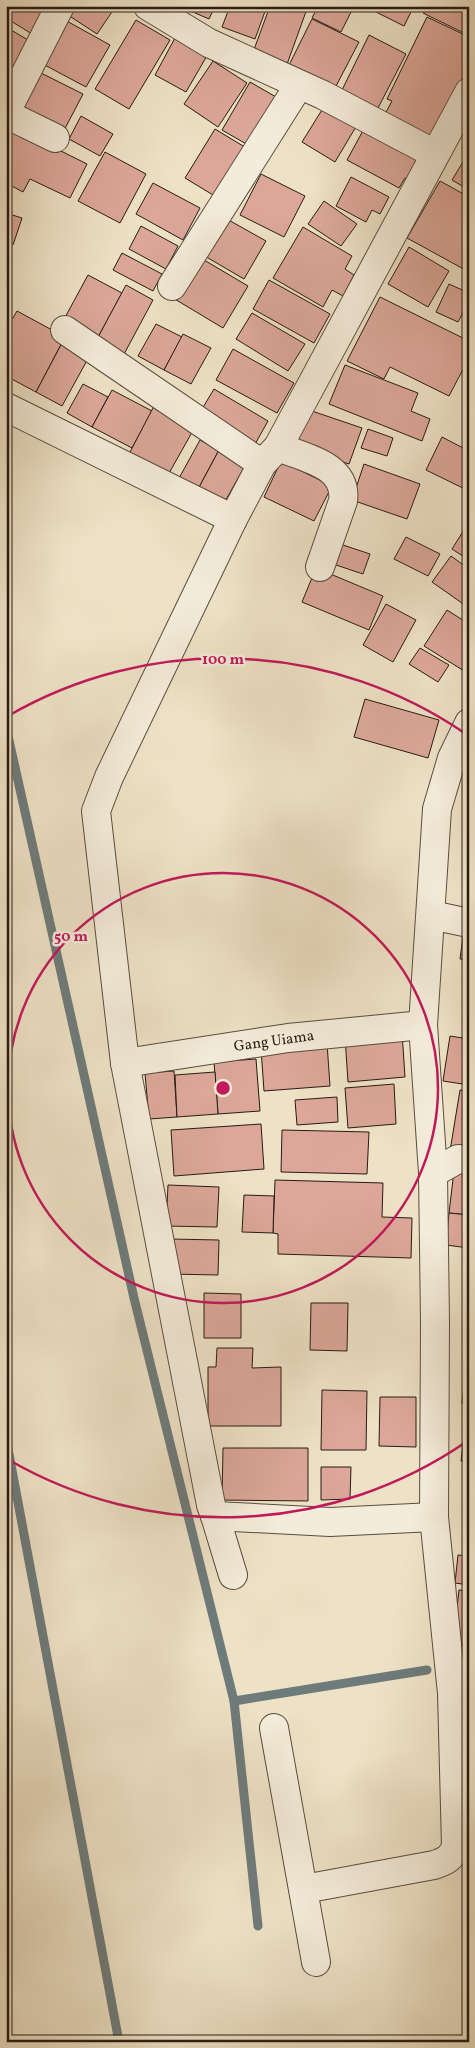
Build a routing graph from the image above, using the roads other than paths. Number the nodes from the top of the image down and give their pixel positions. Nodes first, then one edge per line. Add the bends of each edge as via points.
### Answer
1 (60, 6) edge
2 (148, 6) edge
3 (299, 85) junction
4 (469, 92) edge
5 (6, 113) edge
6 (55, 138) dead end
7 (435, 154) junction
8 (172, 286) dead end
9 (65, 330) dead end
10 (6, 407) edge
11 (270, 456) junction
12 (233, 518) junction
13 (320, 566) dead end
14 (469, 723) edge
15 (431, 915) junction
16 (469, 923) edge
17 (423, 1025) junction
18 (125, 1064) junction
19 (469, 1160) edge
20 (433, 1173) junction
21 (215, 1516) junction
22 (434, 1517) junction
23 (233, 1575) dead end
24 (274, 1728) dead end
25 (304, 1889) junction
26 (316, 1962) dead end

1 - 5 street
2 - 3 street via 209,43
3 - 7 street
3 - 8 street
4 - 7 street
5 - 6 street
7 - 11 street
9 - 11 street
10 - 12 street
11 - 12 street
11 - 13 street via 329,468 339,477 344,490 343,501
12 - 18 street via 109,777 96,811
14 - 15 street via 452,758 437,809
15 - 16 street
15 - 17 street
17 - 18 street, Gang Uiama via 288,1038
17 - 20 street
18 - 21 street
19 - 20 street via 458,1158
20 - 22 street
21 - 22 street via 330,1522
21 - 23 street
22 - 25 street via 452,1693 455,1850 446,1862
24 - 25 street
25 - 26 street

